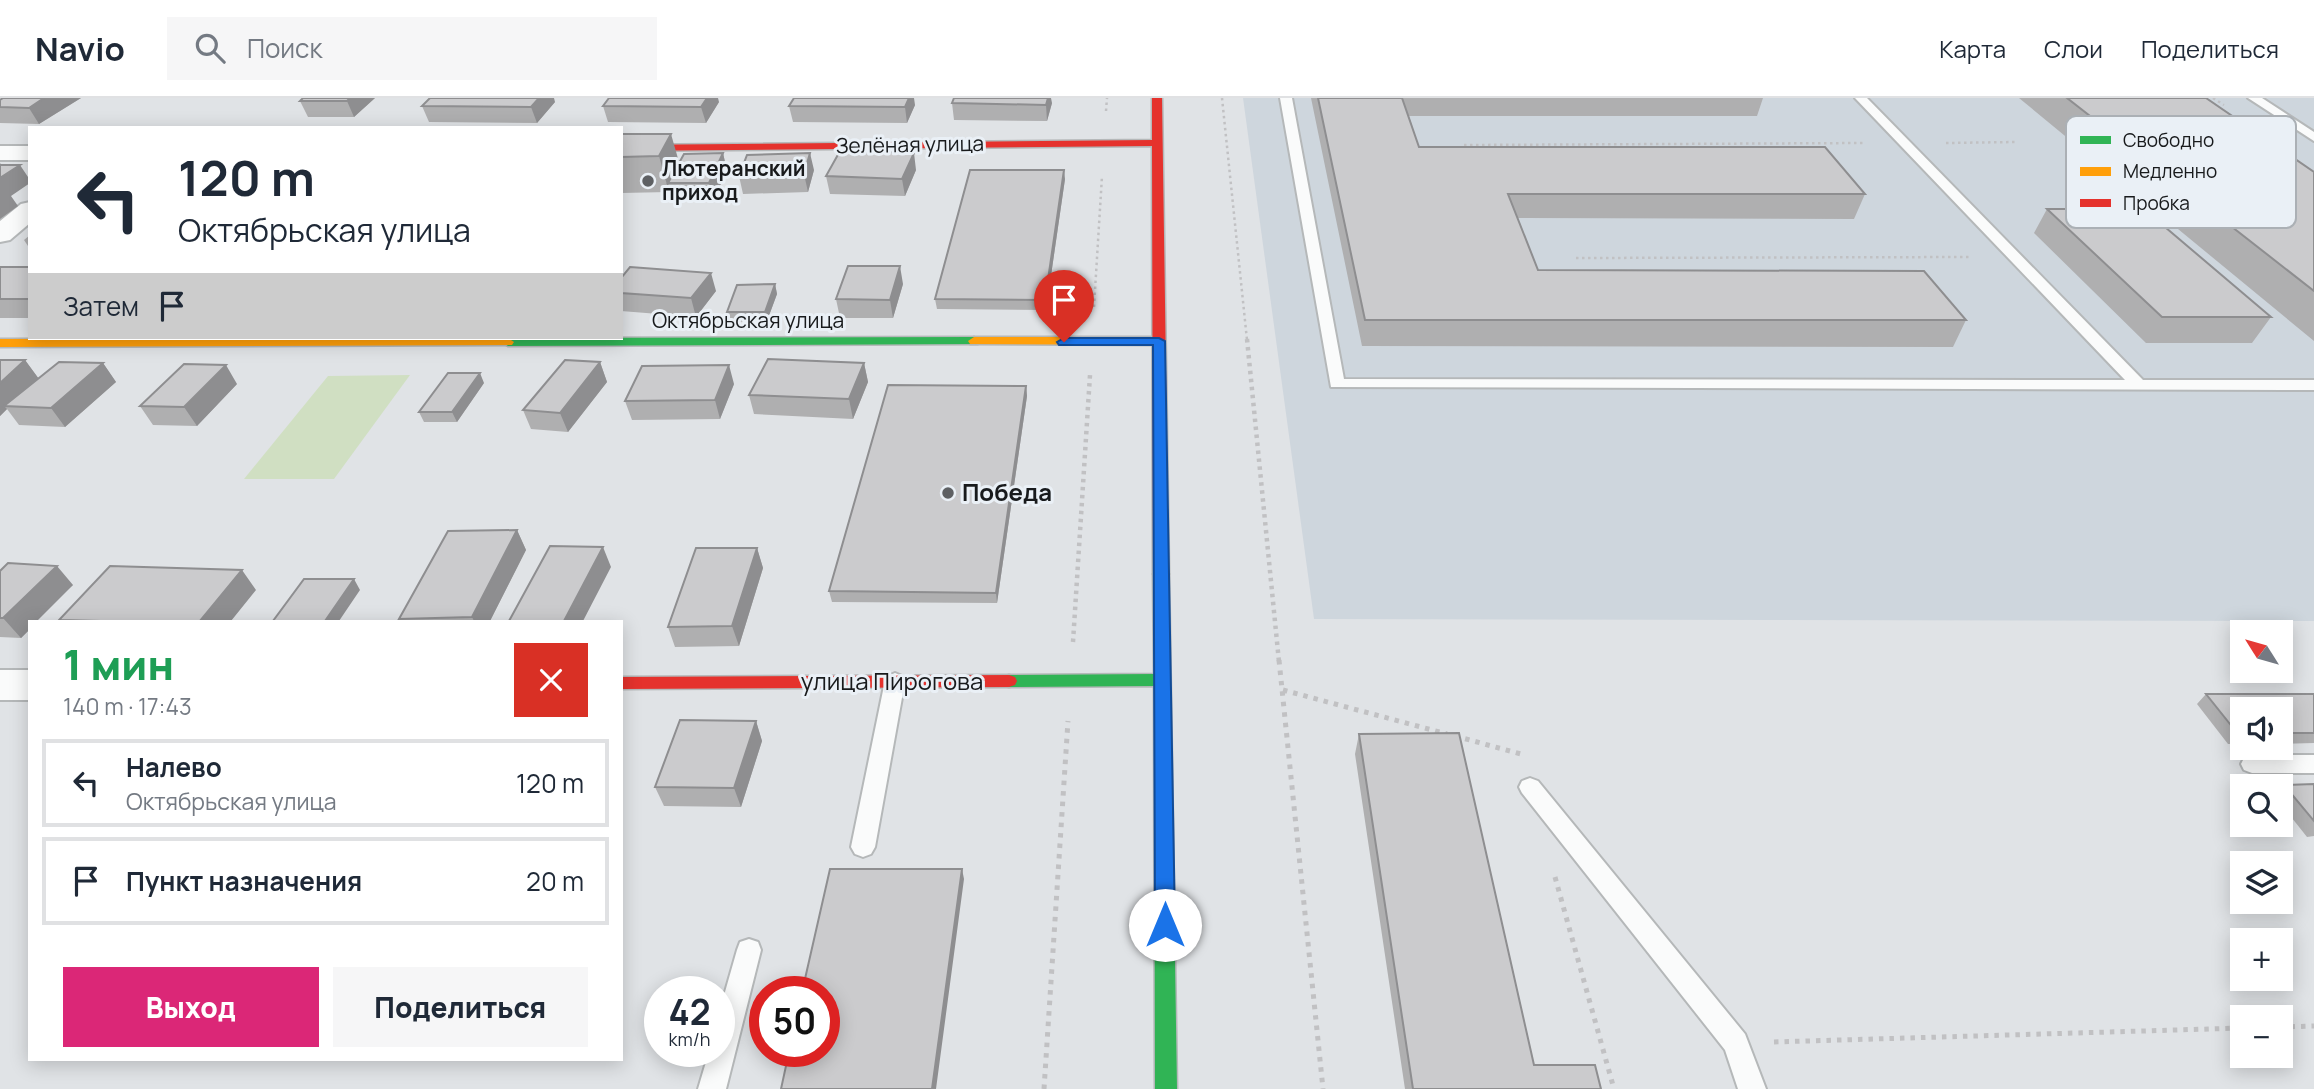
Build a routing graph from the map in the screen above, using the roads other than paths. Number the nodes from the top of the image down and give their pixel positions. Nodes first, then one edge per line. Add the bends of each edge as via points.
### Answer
1 (1157, 98) edge
2 (1286, 98) edge
3 (1861, 98) edge
4 (2254, 98) edge
5 (2281, 116) edge
6 (2296, 126) edge
7 (2314, 138) edge
8 (1157, 143) junction
9 (623, 148) edge
10 (0, 153) edge
11 (28, 153) edge
12 (28, 212) edge
13 (0, 234) edge
14 (1159, 341) junction
15 (0, 342) edge
16 (2139, 384) junction
17 (2314, 385) edge
18 (1163, 680) junction
19 (895, 681) junction
20 (623, 682) edge
21 (0, 685) edge
22 (28, 685) edge
23 (2252, 764) dead end
24 (2314, 764) edge
25 (1530, 787) road end
26 (863, 847) dead end
27 (749, 950) dead end
28 (712, 1089) edge
29 (1166, 1089) edge
30 (1752, 1089) edge

1 - 8 street
2 - 16 lane via 1337,384
3 - 16 lane
4 - 5 lane
6 - 7 lane
8 - 9 street, Зелёная улица
8 - 14 street
10 - 11 street
12 - 13 street
14 - 15 street, Октябрьская улица
14 - 18 street
16 - 17 lane
18 - 19 street, улица Пирогова
18 - 29 street
19 - 20 street, улица Пирогова
19 - 26 lane
21 - 22 street
23 - 24 lane
25 - 30 lane via 1736,1043
27 - 28 lane

